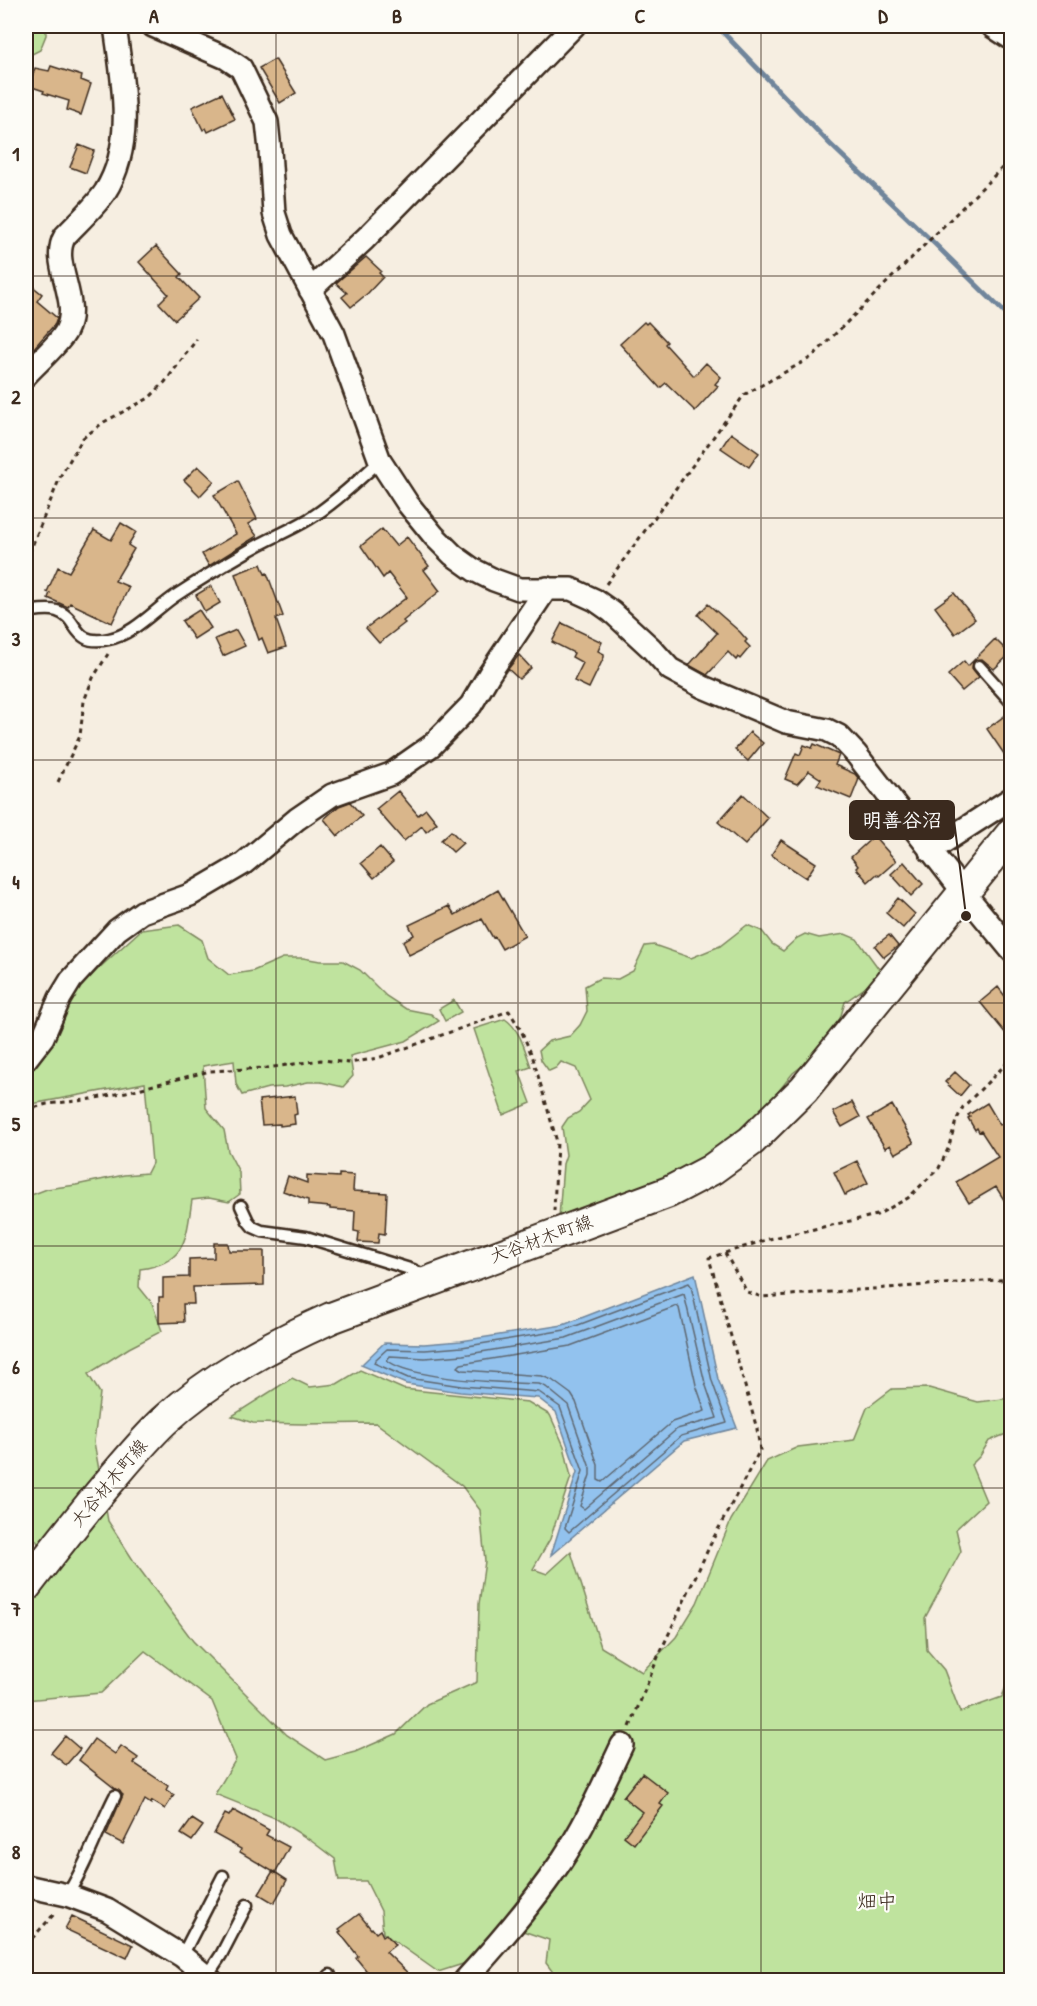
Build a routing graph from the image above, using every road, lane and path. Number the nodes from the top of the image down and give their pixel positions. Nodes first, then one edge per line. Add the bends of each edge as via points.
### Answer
1 (115, 26) edge
2 (153, 26) edge
3 (574, 26) edge
4 (992, 26) edge
5 (1011, 39) edge
6 (1011, 158) edge
7 (310, 290) junction
8 (197, 339) dead end
9 (26, 375) edge
10 (380, 461) junction
11 (26, 561) edge
12 (548, 588) junction
13 (595, 600) junction
14 (26, 612) edge
15 (121, 635) junction
16 (979, 666) dead end
17 (1011, 703) edge
18 (58, 782) dead end
19 (1011, 798) edge
20 (1011, 833) edge
21 (930, 850) junction
22 (26, 915) edge
23 (26, 939) edge
24 (1011, 951) edge
25 (1011, 1058) edge
26 (26, 1059) edge
27 (26, 1110) edge
28 (242, 1206) dead end
29 (553, 1234) junction
30 (725, 1253) junction
31 (432, 1280) junction
32 (1011, 1280) edge
33 (26, 1586) edge
34 (622, 1745) joint
35 (115, 1796) dead end
36 (223, 1876) dead end
37 (26, 1886) edge
38 (67, 1895) junction
39 (247, 1905) dead end
40 (26, 1945) edge
41 (182, 1956) junction
42 (209, 1978) edge
43 (465, 1980) edge

1 - 9 street via 124,98 121,150 104,193 60,244 71,312 66,333
2 - 7 street via 241,68 267,122 274,213
3 - 7 street
4 - 5 street
6 - 13 path via 812,357 744,395
7 - 10 street via 334,334
8 - 11 path via 149,398 83,438 61,475
10 - 12 street via 408,504 453,555 474,570 519,589
10 - 15 lane via 309,518 247,551
12 - 13 street via 572,590
12 - 26 street via 471,705 431,746 392,774 332,795 243,864 190,895 142,912 117,930 71,980 43,1036
13 - 21 street via 670,669 786,722 839,736
14 - 15 lane via 58,611 89,639
15 - 18 path via 93,678 84,701 80,736
16 - 17 lane
19 - 21 street
20 - 29 main road, 大谷材木町線 via 804,1089 751,1141 711,1170 669,1192
21 - 24 street
22 - 23 path
25 - 30 path via 963,1107 939,1168 908,1198 877,1215
27 - 29 path via 126,1092 210,1071 321,1060 350,1063 378,1059 509,1011 533,1058 557,1142
28 - 31 lane via 248,1221 262,1231 306,1237 413,1270
29 - 31 main road, 大谷材木町線
30 - 32 path via 747,1292 762,1297
30 - 34 path via 709,1258 760,1450 712,1541
31 - 33 main road, 大谷材木町線 via 278,1342 204,1389 145,1439
34 - 43 street via 560,1863 496,1947
35 - 38 lane
36 - 41 lane
37 - 38 street
38 - 40 path
38 - 41 street via 107,1910
39 - 42 lane
41 - 42 street

